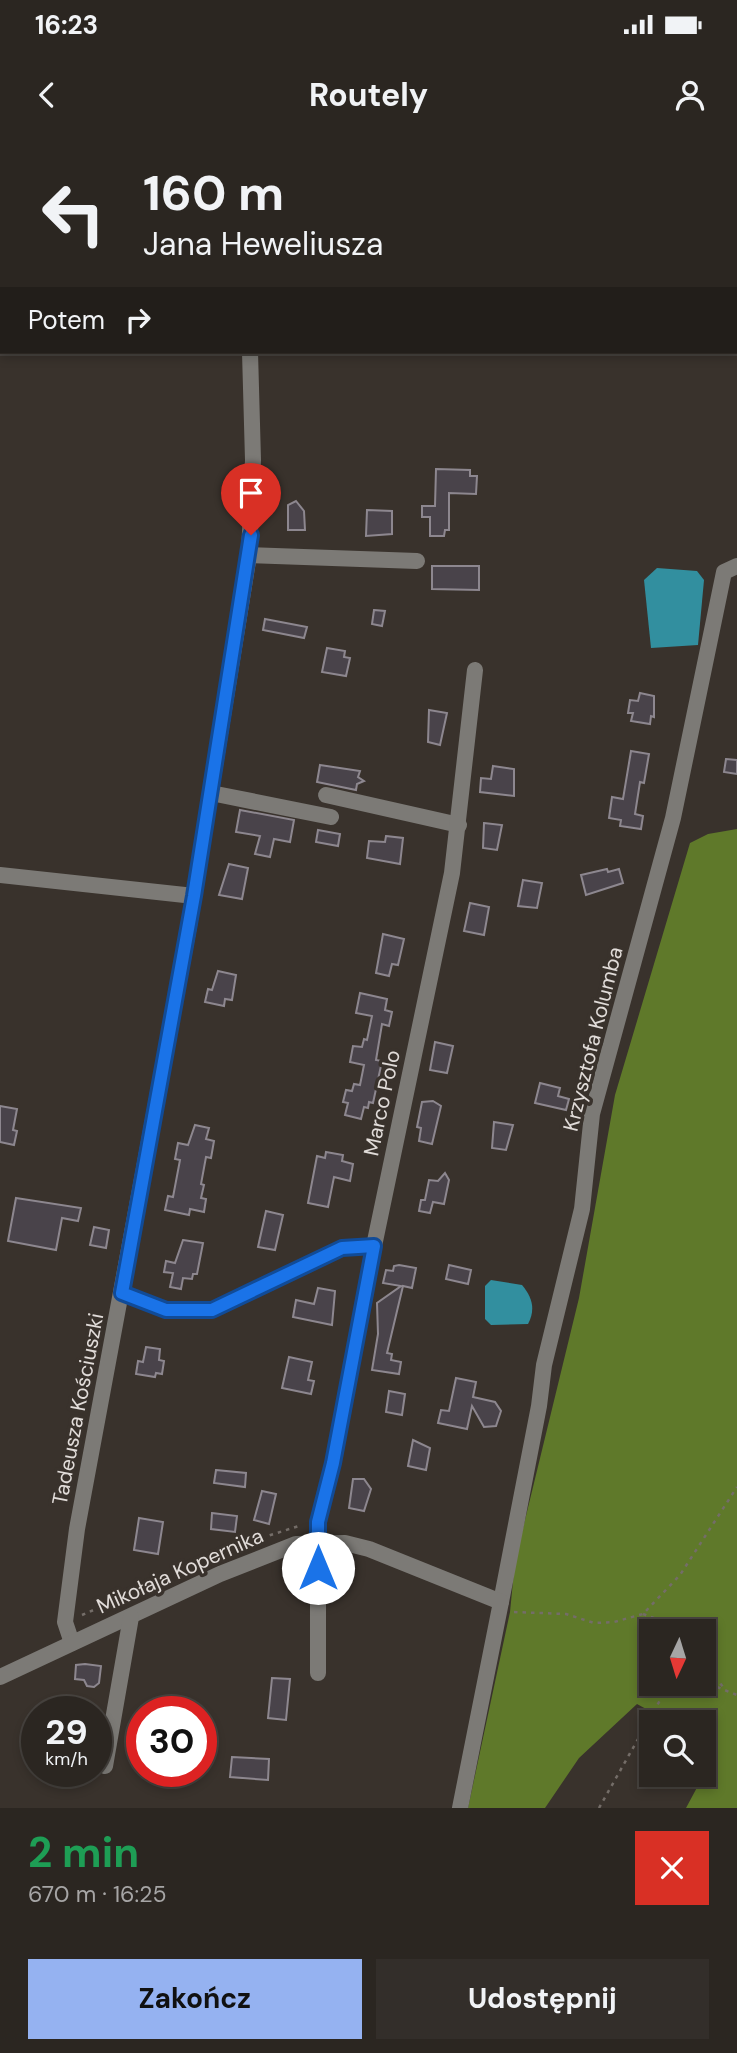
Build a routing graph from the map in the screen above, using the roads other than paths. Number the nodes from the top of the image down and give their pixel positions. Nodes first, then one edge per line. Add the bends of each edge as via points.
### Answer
1 (250, 354) edge
2 (249, 555) junction
3 (417, 561) dead end
4 (730, 569) edge
5 (475, 670) dead end
6 (211, 793) junction
7 (326, 795) dead end
8 (331, 817) dead end
9 (459, 825) junction
10 (0, 874) edge
11 (194, 896) junction
12 (374, 1246) junction
13 (122, 1293) junction
14 (319, 1541) junction
15 (501, 1602) junction
16 (131, 1617) junction
17 (72, 1643) junction
18 (318, 1673) dead end
19 (0, 1677) edge
20 (112, 1726) edge
21 (460, 1808) edge

1 - 2 street, Tadeusza Kościuszki via 253,460
2 - 3 street
2 - 6 street, Tadeusza Kościuszki
4 - 15 street, Krzysztofa Kolumba via 673,818 592,1114 582,1209 544,1365
5 - 9 street, Marco Polo
6 - 8 street
6 - 11 street, Tadeusza Kościuszki
7 - 9 street
9 - 12 street, Marco Polo
10 - 11 street
11 - 13 street, Tadeusza Kościuszki
12 - 13 street via 342,1248 212,1310 166,1310
12 - 14 street, Marco Polo via 318,1522
13 - 17 street, Tadeusza Kościuszki via 77,1529 65,1622
14 - 15 street, Mikołaja Kopernika via 369,1549
14 - 16 street, Mikołaja Kopernika via 270,1552
14 - 18 street, Marco Polo
15 - 21 street
16 - 17 street, Mikołaja Kopernika
16 - 20 street
17 - 19 street, Mikołaja Kopernika

